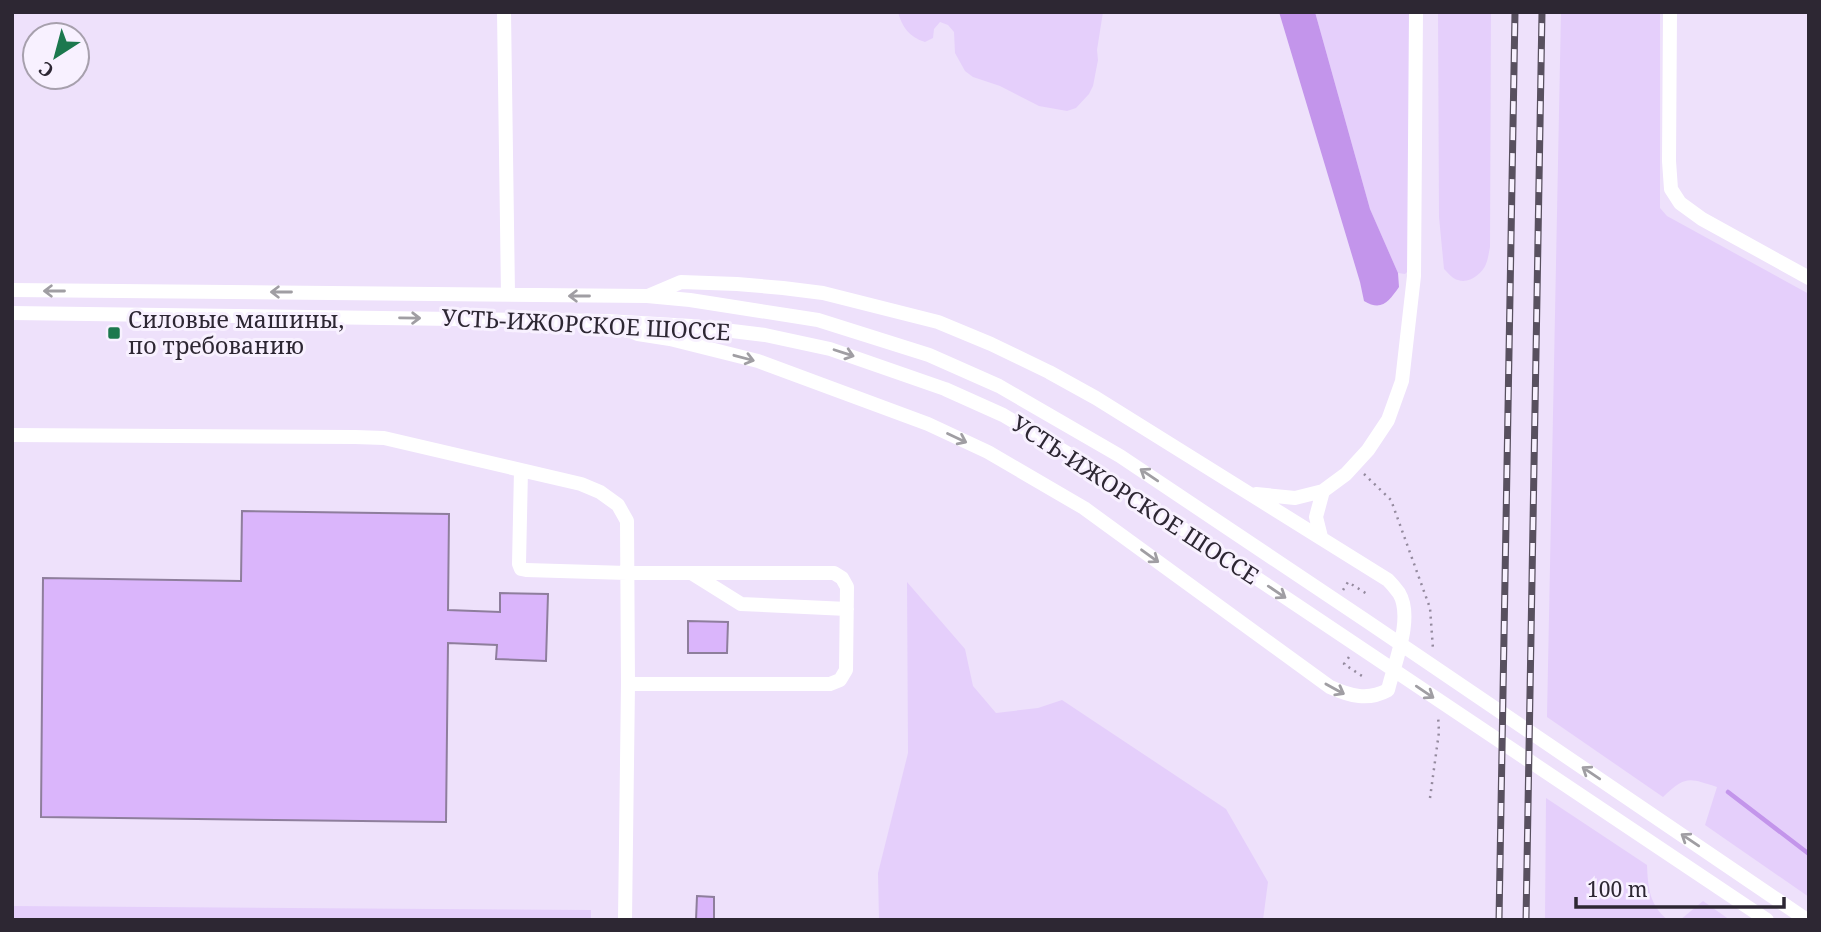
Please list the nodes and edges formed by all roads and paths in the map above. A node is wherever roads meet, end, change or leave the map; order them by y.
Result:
1 (504, 12) edge
2 (1416, 12) edge
3 (1670, 12) edge
4 (1809, 278) edge
5 (12, 290) edge
6 (508, 294) junction
7 (647, 296) junction
8 (12, 313) edge
9 (607, 321) junction
10 (12, 435) edge
11 (521, 470) junction
12 (1323, 491) junction
13 (1251, 493) junction
14 (1321, 537) junction
15 (627, 573) junction
16 (691, 573) junction
17 (1341, 592) dead end
18 (1367, 594) dead end
19 (847, 609) junction
20 (1351, 654) dead end
21 (1365, 678) dead end
22 (628, 684) junction
23 (625, 920) edge
24 (1767, 920) edge
25 (1807, 920) edge

1 - 6 street
2 - 12 street
3 - 4 street
6 -> 5 street, УСТЬ-ИЖОРСКОЕ ШОССЕ
7 -> 6 street, УСТЬ-ИЖОРСКОЕ ШОССЕ
7 - 13 street
25 -> 7 street, УСТЬ-ИЖОРСКОЕ ШОССЕ
8 -> 9 street, УСТЬ-ИЖОРСКОЕ ШОССЕ
9 -> 14 street
9 -> 24 street, УСТЬ-ИЖОРСКОЕ ШОССЕ
10 - 11 street
11 - 15 street
11 - 15 street
12 - 13 street
12 - 14 street
13 - 14 street
15 - 16 street
15 - 22 street
16 - 19 street
16 - 19 street
17 - 18 path
19 - 22 street
20 - 21 path
22 - 23 street

